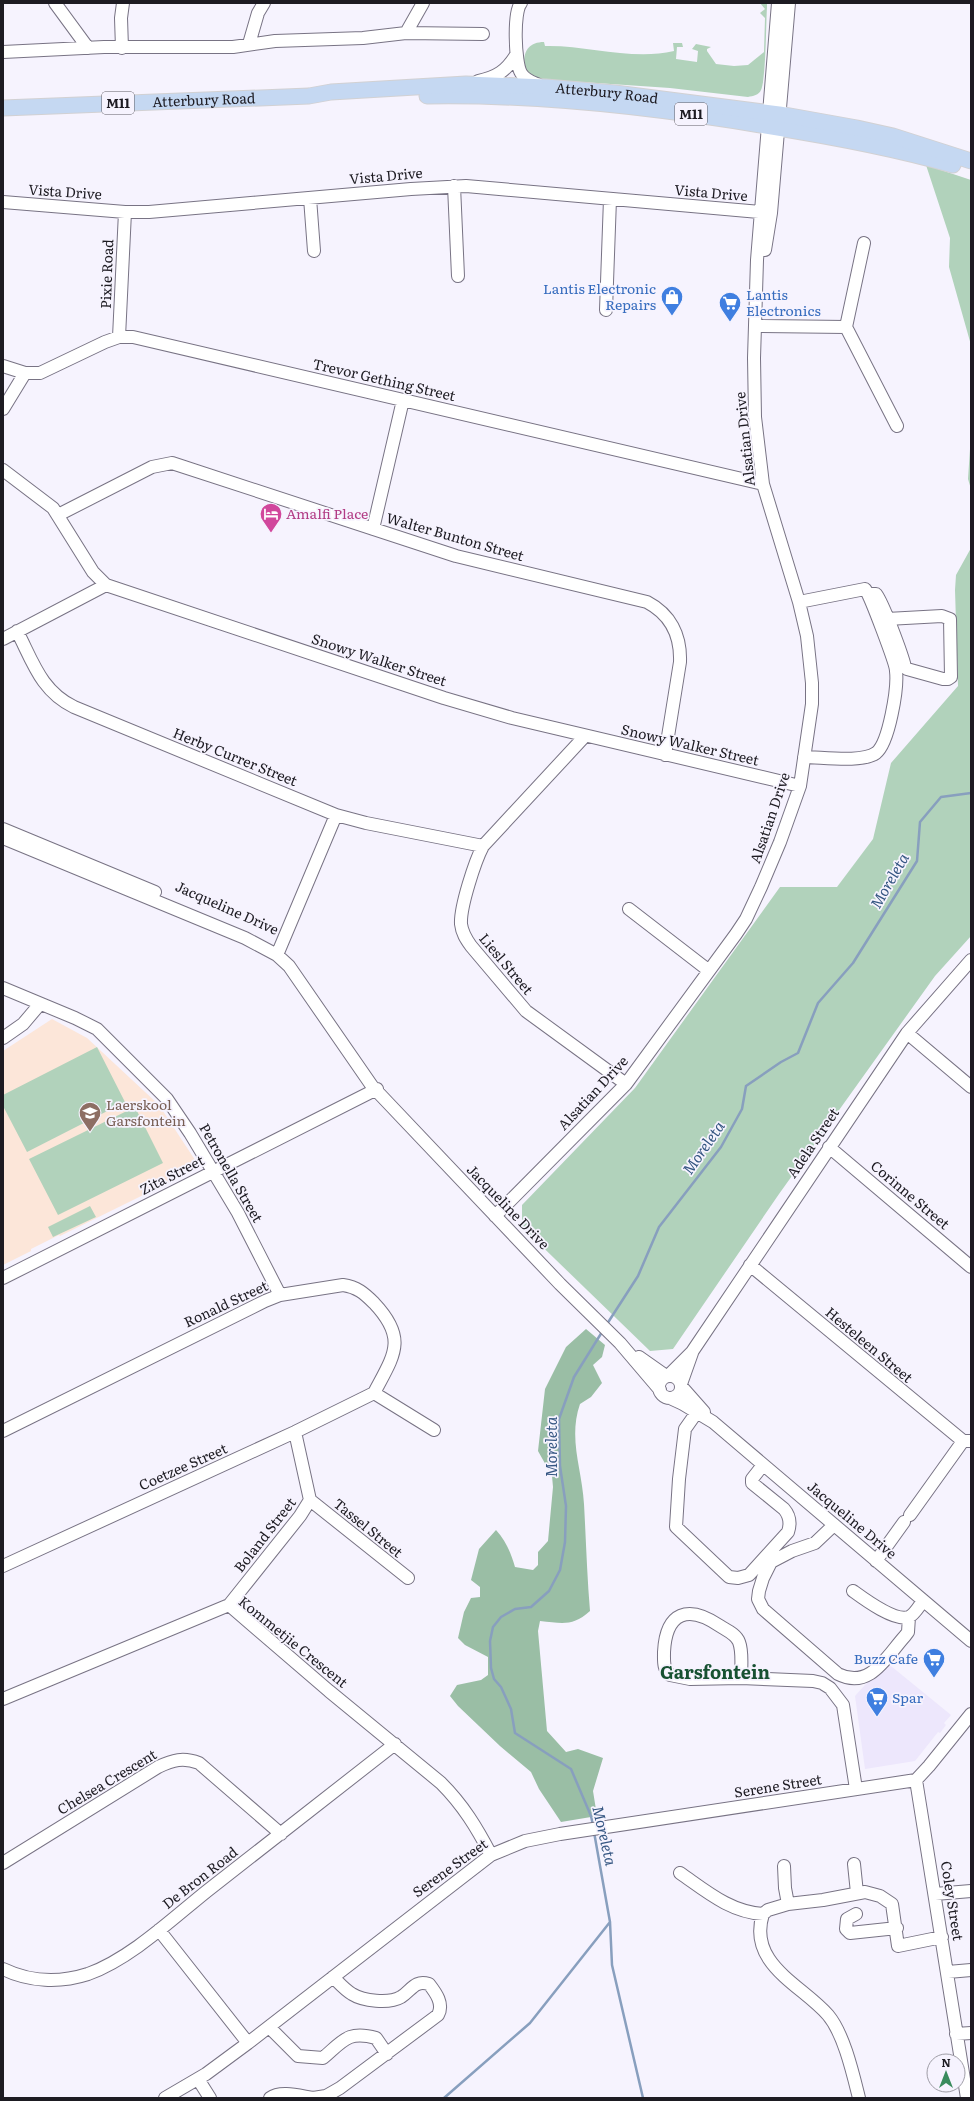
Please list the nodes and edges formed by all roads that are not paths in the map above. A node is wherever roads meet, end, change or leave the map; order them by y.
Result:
1 (55, 3) edge
2 (123, 3) edge
3 (264, 3) edge
4 (423, 3) edge
5 (520, 3) edge
6 (778, 3) edge
7 (789, 3) edge
8 (406, 33) junction
9 (483, 34) dead end
10 (249, 44) junction
11 (88, 48) junction
12 (122, 48) junction
13 (3, 52) edge
14 (516, 55) junction
15 (466, 84) junction
16 (546, 87) junction
17 (309, 96) junction
18 (3, 108) edge
19 (774, 120) junction
20 (971, 161) edge
21 (971, 170) edge
22 (454, 186) junction
23 (310, 198) junction
24 (610, 199) junction
25 (3, 202) edge
26 (125, 212) junction
27 (766, 213) junction
28 (864, 243) dead end
29 (314, 251) dead end
30 (458, 276) dead end
31 (606, 310) dead end
32 (755, 326) junction
33 (846, 327) junction
34 (119, 337) junction
35 (3, 366) edge
36 (25, 373) junction
37 (403, 400) junction
38 (3, 409) edge
39 (897, 426) dead end
40 (3, 470) edge
41 (763, 484) junction
42 (58, 515) junction
43 (373, 529) junction
44 (106, 585) junction
45 (865, 591) junction
46 (799, 602) junction
47 (886, 618) junction
48 (18, 631) junction
49 (3, 639) edge
50 (585, 736) junction
51 (665, 755) junction
52 (804, 757) junction
53 (800, 786) junction
54 (336, 815) junction
55 (3, 829) edge
56 (3, 838) edge
57 (482, 846) junction
58 (629, 909) dead end
59 (279, 951) junction
60 (971, 960) edge
61 (708, 970) junction
62 (3, 988) edge
63 (40, 1004) junction
64 (907, 1033) junction
65 (3, 1038) edge
66 (626, 1084) junction
67 (971, 1087) edge
68 (376, 1089) junction
69 (829, 1147) junction
70 (214, 1172) junction
71 (495, 1216) junction
72 (750, 1265) junction
73 (971, 1267) edge
74 (3, 1278) edge
75 (280, 1295) junction
76 (616, 1339) junction
77 (692, 1352) junction
78 (667, 1376) junction
79 (681, 1385) junction
80 (660, 1390) junction
81 (374, 1393) junction
82 (670, 1398) junction
83 (697, 1412) junction
84 (713, 1422) junction
85 (434, 1430) dead end
86 (3, 1431) edge
87 (295, 1432) junction
88 (967, 1441) edge
89 (763, 1465) junction
90 (310, 1500) junction
91 (834, 1525) junction
92 (876, 1561) junction
93 (3, 1566) edge
94 (408, 1578) dead end
95 (853, 1591) dead end
96 (924, 1601) junction
97 (229, 1605) junction
98 (909, 1617) junction
99 (971, 1641) edge
100 (741, 1678) junction
101 (3, 1699) edge
102 (971, 1714) edge
103 (395, 1744) junction
104 (916, 1780) junction
105 (856, 1789) junction
106 (281, 1834) junction
107 (491, 1855) junction
108 (3, 1863) edge
109 (854, 1864) dead end
110 (784, 1866) dead end
111 (680, 1873) dead end
112 (971, 1891) edge
113 (857, 1893) junction
114 (935, 1894) junction
115 (788, 1904) junction
116 (763, 1914) junction
117 (856, 1914) dead end
118 (897, 1928) junction
119 (159, 1930) junction
120 (942, 1937) junction
121 (3, 1969) edge
122 (971, 1970) edge
123 (948, 1972) junction
124 (333, 1977) junction
125 (270, 2027) junction
126 (971, 2033) edge
127 (956, 2034) junction
128 (248, 2043) junction
129 (386, 2054) junction
130 (198, 2079) junction
131 (165, 2098) edge
132 (210, 2098) edge
133 (270, 2098) edge
134 (313, 2098) edge
135 (859, 2098) edge
136 (967, 2098) edge

1 - 11 street
2 - 12 street
3 - 10 street
4 - 8 street
5 - 14 street
6 - 19 street
7 - 19 street
8 - 9 street
8 - 10 street
10 - 12 street
11 - 12 street
11 - 13 street
14 - 15 street
14 - 16 street
15 - 16 main road, Atterbury Road / M11
15 - 17 main road, Atterbury Road / M11
16 - 19 main road, Atterbury Road / M11
17 - 18 main road, Atterbury Road / M11
17 - 19 main road, Atterbury Road / M11
19 - 20 main road, Atterbury Road / M11
19 - 21 main road, Atterbury Road / M11
19 - 27 street, Alsatian Drive
22 - 23 street, Vista Drive
22 - 24 street, Vista Drive
22 - 30 street
23 - 26 street, Vista Drive
23 - 29 street
24 - 27 street, Vista Drive
24 - 31 street
25 - 26 street, Vista Drive
26 - 34 street, Pixie Road
27 - 32 street, Alsatian Drive
28 - 33 street
32 - 33 street
32 - 41 street, Alsatian Drive
33 - 39 street
34 - 36 street, Trevor Gething Street
34 - 37 street, Trevor Gething Street
35 - 36 street, Trevor Gething Street
36 - 38 street
37 - 41 street, Trevor Gething Street
37 - 43 street
40 - 42 street, Snowy Walker Street
41 - 46 street, Alsatian Drive
42 - 43 street, Walter Bunton Street
42 - 44 street, Snowy Walker Street
43 - 51 street, Walter Bunton Street
44 - 48 street
44 - 50 street, Snowy Walker Street
45 - 46 street
45 - 47 street
45 - 52 street
46 - 52 street, Alsatian Drive
47 - 47 street
48 - 49 street
48 - 54 street, Herby Currer Street
50 - 51 street, Snowy Walker Street
50 - 57 street, Liesl Street
51 - 53 street, Snowy Walker Street
52 - 53 street, Alsatian Drive
53 - 61 street, Alsatian Drive
54 - 57 street, Herby Currer Street
54 - 59 street
55 - 59 street, Jacqueline Drive
56 - 59 street, Jacqueline Drive
57 - 66 street, Liesl Street
58 - 61 street
59 - 68 street, Jacqueline Drive
60 - 64 street, Adela Street
61 - 66 street, Alsatian Drive
62 - 63 street, Petronella Street
63 - 65 street
63 - 70 street, Petronella Street
64 - 67 street
64 - 69 street, Adela Street
66 - 71 street, Alsatian Drive
68 - 70 street, Zita Street
68 - 71 street, Jacqueline Drive
69 - 72 street, Adela Street
69 - 73 street, Corinne Street
70 - 74 street, Zita Street
70 - 75 street, Petronella Street
71 - 76 street, Jacqueline Drive
72 - 77 street, Adela Street
72 - 88 street, Hesteleen Street
75 - 81 street, Ronald Street
75 - 86 street, Ronald Street
76 - 78 street, Jacqueline Drive
76 - 80 street, Jacqueline Drive
77 - 78 street, Adela Street
77 - 79 street, Adela Street
78 - 79 street
78 - 80 street
79 - 82 street
79 - 84 street, Jacqueline Drive
80 - 82 street
81 - 85 street
81 - 87 street, Coetzee Street
82 - 83 street, Jacqueline Drive
83 - 84 street, Jacqueline Drive
83 - 89 street
84 - 89 street, Jacqueline Drive
87 - 90 street, Boland Street
87 - 93 street, Coetzee Street
88 - 92 street
89 - 91 street, Jacqueline Drive
90 - 94 street, Tassel Street
90 - 97 street, Boland Street
91 - 92 street, Jacqueline Drive
91 - 98 street
92 - 96 street, Jacqueline Drive
95 - 98 street
96 - 98 street
96 - 99 street, Jacqueline Drive
97 - 101 street, Kommetjie Crescent
97 - 103 street, Kommetjie Crescent
100 - 100 street
100 - 105 street
102 - 104 street
103 - 106 street, De Bron Road
103 - 107 street, Kommetjie Crescent
104 - 105 street, Serene Street
104 - 114 street, Coley Street
105 - 107 street, Serene Street
106 - 108 street, Chelsea Crescent
106 - 119 street, De Bron Road
107 - 124 street, Serene Street
109 - 113 street
110 - 115 street
111 - 116 street
112 - 114 street
113 - 115 street
113 - 118 street
114 - 120 street, Coley Street
115 - 116 street
116 - 135 street
117 - 118 street
118 - 120 street
119 - 121 street, De Bron Road
119 - 128 street
120 - 123 street, Coley Street
122 - 123 street
123 - 127 street, Coley Street
124 - 125 street, Serene Street
124 - 129 street
125 - 128 street, Serene Street
125 - 129 street
126 - 127 street
127 - 136 street, Coley Street
128 - 130 street, Serene Street
129 - 134 street
130 - 131 street, Serene Street
130 - 132 street
133 - 134 street

